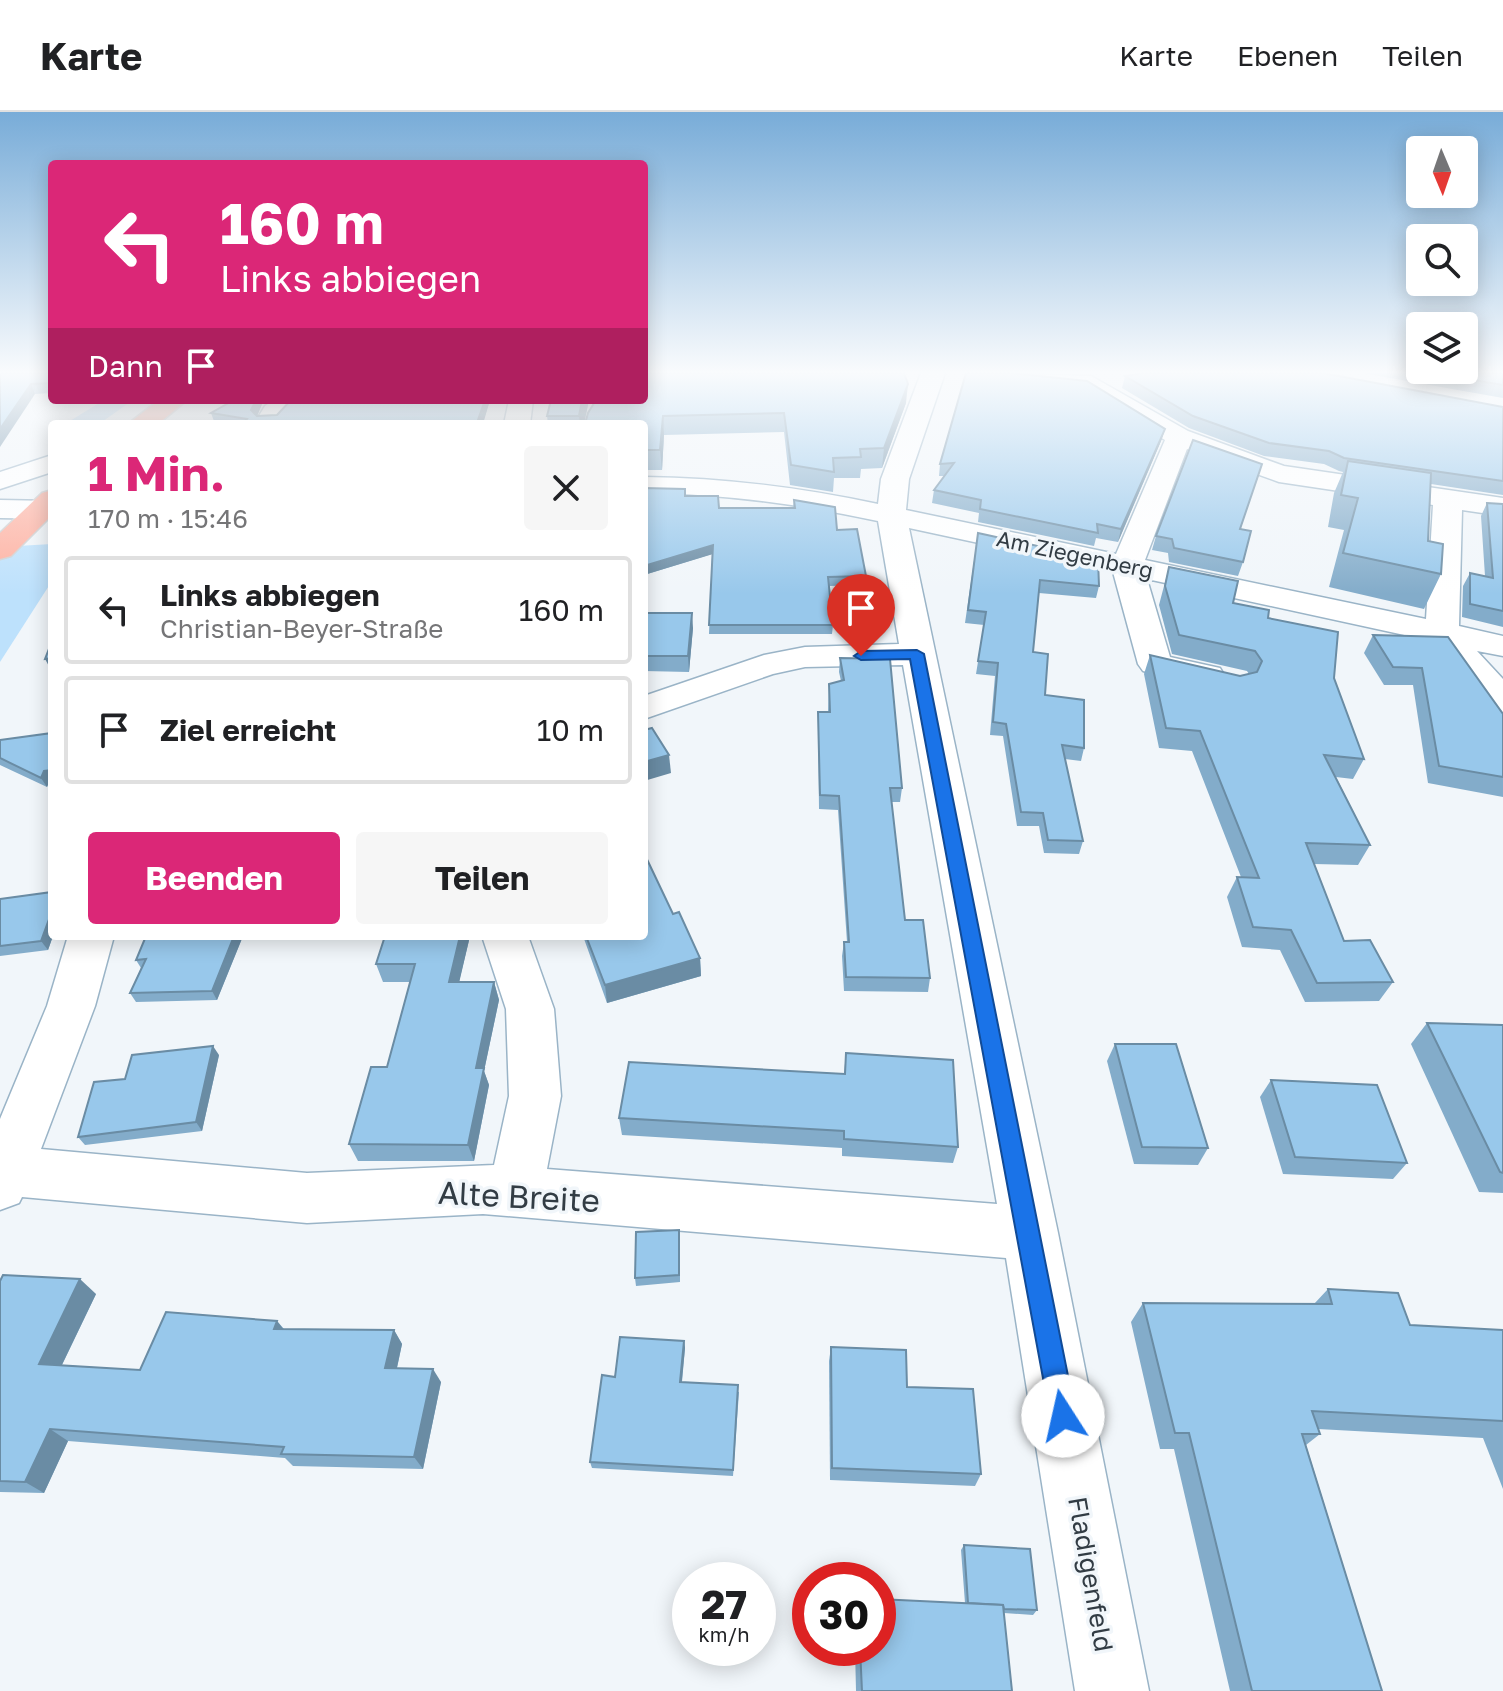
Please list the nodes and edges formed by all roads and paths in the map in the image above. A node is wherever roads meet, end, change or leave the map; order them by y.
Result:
1 (907, 447) edge
2 (1175, 447) edge
3 (1205, 447) edge
4 (48, 464) edge
5 (0, 481) edge
6 (648, 485) edge
7 (0, 493) edge
8 (1448, 500) junction
9 (48, 504) edge
10 (48, 504) edge
11 (48, 505) edge
12 (1503, 507) edge
13 (0, 509) edge
14 (891, 514) junction
15 (0, 550) edge
16 (1127, 565) junction
17 (1442, 632) junction
18 (1503, 646) edge
19 (917, 654) junction
20 (1233, 682) edge
21 (1503, 701) edge
22 (648, 707) edge
23 (90, 940) edge
24 (506, 940) edge
25 (4, 1178) edge
26 (515, 1193) junction
27 (1030, 1233) junction
28 (1112, 1691) edge

1 - 14 street, Fladigenfeld
2 - 16 street
3 - 8 street
4 - 5 street
6 - 14 street, Am Ziegenberg
7 - 9 street
8 - 12 street
8 - 17 street
10 - 13 street
11 - 15 main road
14 - 16 street, Am Ziegenberg
14 - 19 street, Fladigenfeld
16 - 17 street, Am Ziegenberg
16 - 20 street
17 - 18 street, Am Ziegenberg
17 - 21 street
19 - 22 street
19 - 27 street, Fladigenfeld
23 - 25 street
24 - 26 street
25 - 26 street, Alte Breite
26 - 27 street, Alte Breite
27 - 28 street, Fladigenfeld

